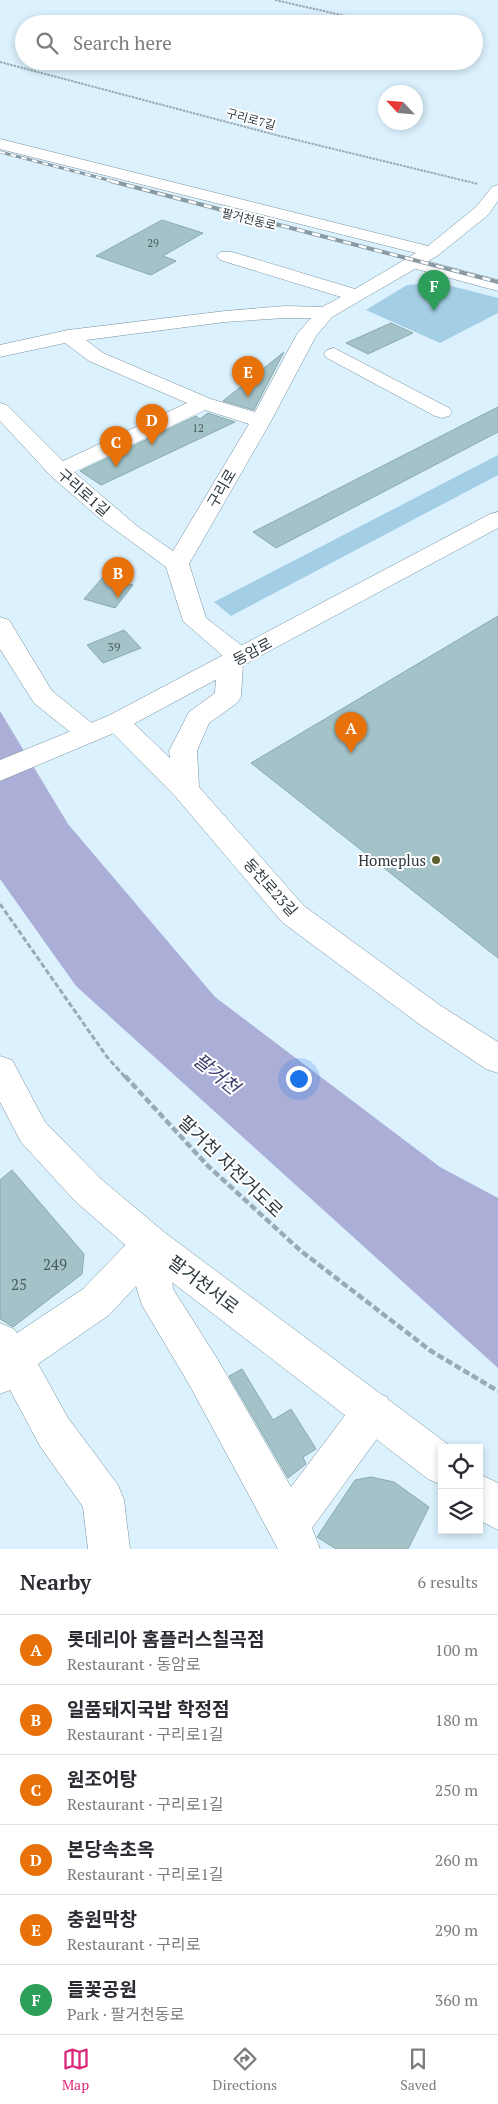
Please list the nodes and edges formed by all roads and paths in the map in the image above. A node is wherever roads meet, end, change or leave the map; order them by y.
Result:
1 (275, 0) edge
2 (341, 15) edge
3 (0, 62) edge
4 (15, 66) edge
5 (30, 70) edge
6 (0, 144) edge
7 (0, 155) edge
8 (479, 184) dead end
9 (498, 190) edge
10 (226, 256) dead end
11 (423, 257) junction
12 (498, 270) edge
13 (498, 286) edge
14 (358, 296) junction
15 (325, 313) junction
16 (307, 334) junction
17 (68, 336) junction
18 (0, 351) edge
19 (296, 352) junction
20 (334, 354) junction
21 (204, 403) junction
22 (0, 409) edge
23 (442, 412) dead end
24 (261, 422) junction
25 (59, 471) junction
26 (498, 519) edge
27 (177, 564) junction
28 (0, 625) edge
29 (235, 660) junction
30 (118, 722) junction
31 (89, 734) junction
32 (0, 771) edge
33 (185, 788) junction
34 (0, 904) edge
35 (498, 1059) edge
36 (0, 1070) edge
37 (151, 1244) junction
38 (5, 1358) edge
39 (498, 1391) edge
40 (374, 1411) junction
41 (438, 1462) edge
42 (483, 1497) edge
43 (498, 1509) edge
44 (294, 1536) edge
45 (109, 1549) edge

1 - 2 path
3 - 4 path, 구리로7길
5 - 8 path, 구리로7길
6 - 11 street, 팔거천동로
7 - 11 street, 팔거천동로
9 - 11 street, 구리로
10 - 14 street
11 - 12 street, 팔거천동로
11 - 13 street, 팔거천동로
11 - 14 street, 구리로
14 - 15 street, 구리로
15 - 16 street, 구리로
15 - 17 street
16 - 19 street, 구리로
16 - 20 street
17 - 18 street
17 - 21 street
19 - 20 street
19 - 24 street, 구리로
20 - 23 street
21 - 24 street
21 - 25 street
22 - 25 street, 구리로1길
24 - 27 street, 구리로
25 - 27 street, 구리로1길
26 - 29 street, 동암로
27 - 29 street
28 - 31 street
29 - 30 street, 동암로
29 - 33 street
30 - 31 street, 동암로
30 - 33 street, 동천로23길
31 - 32 street, 동암로
33 - 35 street, 동천로23길
34 - 39 path, 팔거천 자전거도로
36 - 37 street, 팔거천서로
37 - 38 street
37 - 40 street, 팔거천서로
37 - 44 street
38 - 45 street
40 - 41 street, 팔거천서로
40 - 44 street
42 - 43 street

